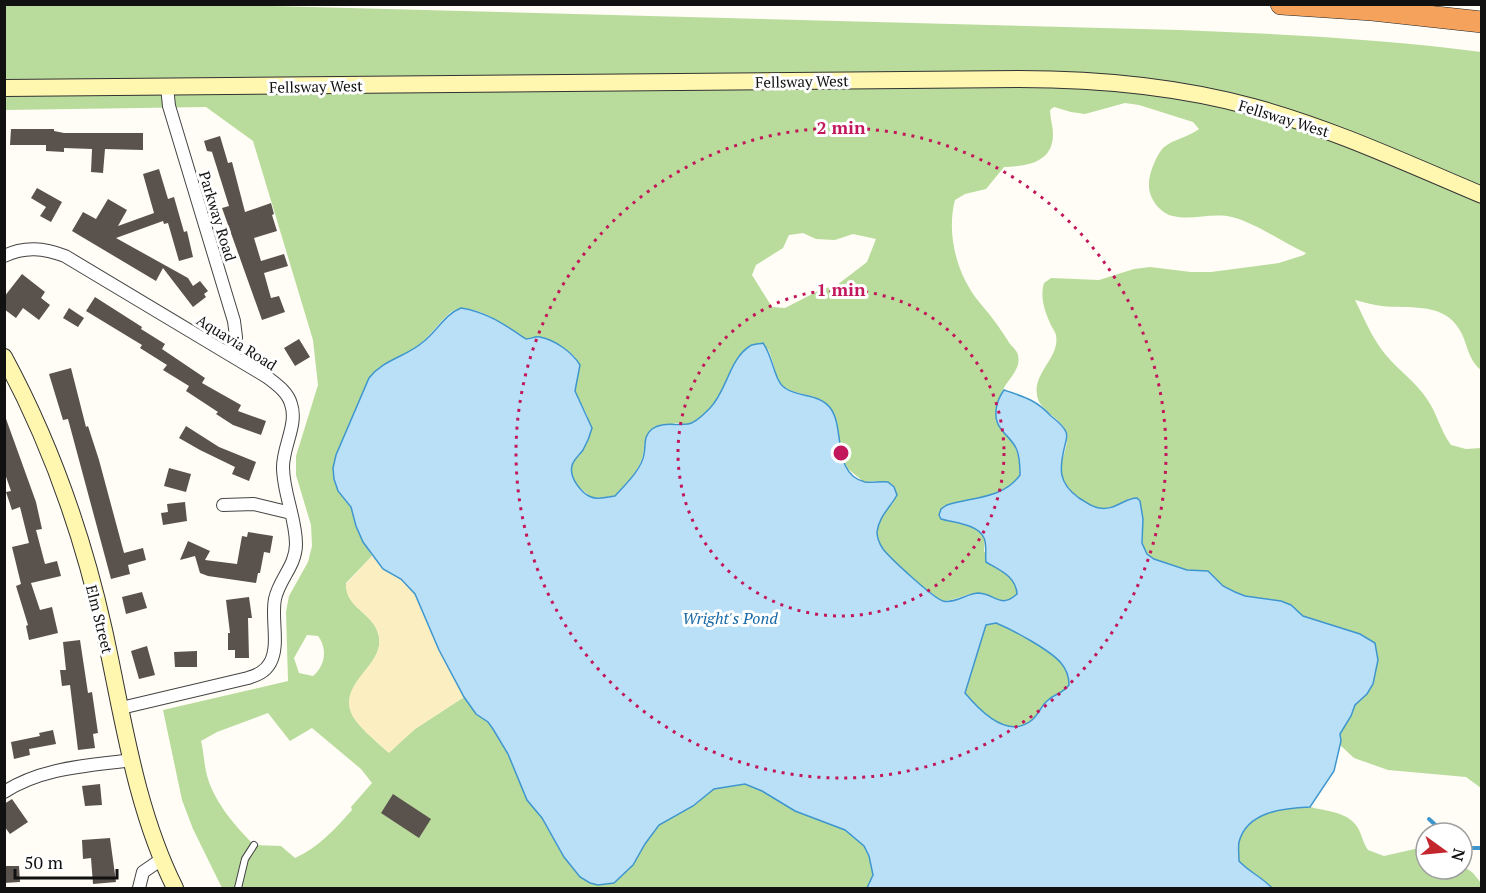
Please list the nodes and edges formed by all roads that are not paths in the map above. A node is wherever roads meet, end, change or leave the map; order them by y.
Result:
1 (1281, 4) edge
2 (1482, 22) edge
3 (4, 78) edge
4 (103, 87) junction
5 (168, 87) junction
6 (4, 88) edge
7 (1482, 195) edge
8 (4, 256) edge
9 (231, 354) junction
10 (4, 357) edge
11 (223, 505) dead end
12 (291, 513) junction
13 (121, 708) junction
14 (132, 760) junction
15 (4, 792) edge
16 (254, 845) dead end
17 (162, 859) junction
18 (139, 888) edge
19 (175, 888) edge
20 (238, 888) edge

1 - 2 highway
3 - 4 main road, Fellsway West
4 - 5 main road, Fellsway West
4 - 6 main road, Fellsway West
5 - 7 main road, Fellsway West
5 - 9 street, Parkway Road
8 - 9 street, Aquavia Road
9 - 12 street, Aquavia Road
10 - 13 main road, Elm Street
11 - 12 street
12 - 13 street, Aquavia Road
13 - 14 main road, Elm Street
14 - 15 street
14 - 17 main road, Elm Street
16 - 20 lane
17 - 18 street
17 - 19 main road, Elm Street

